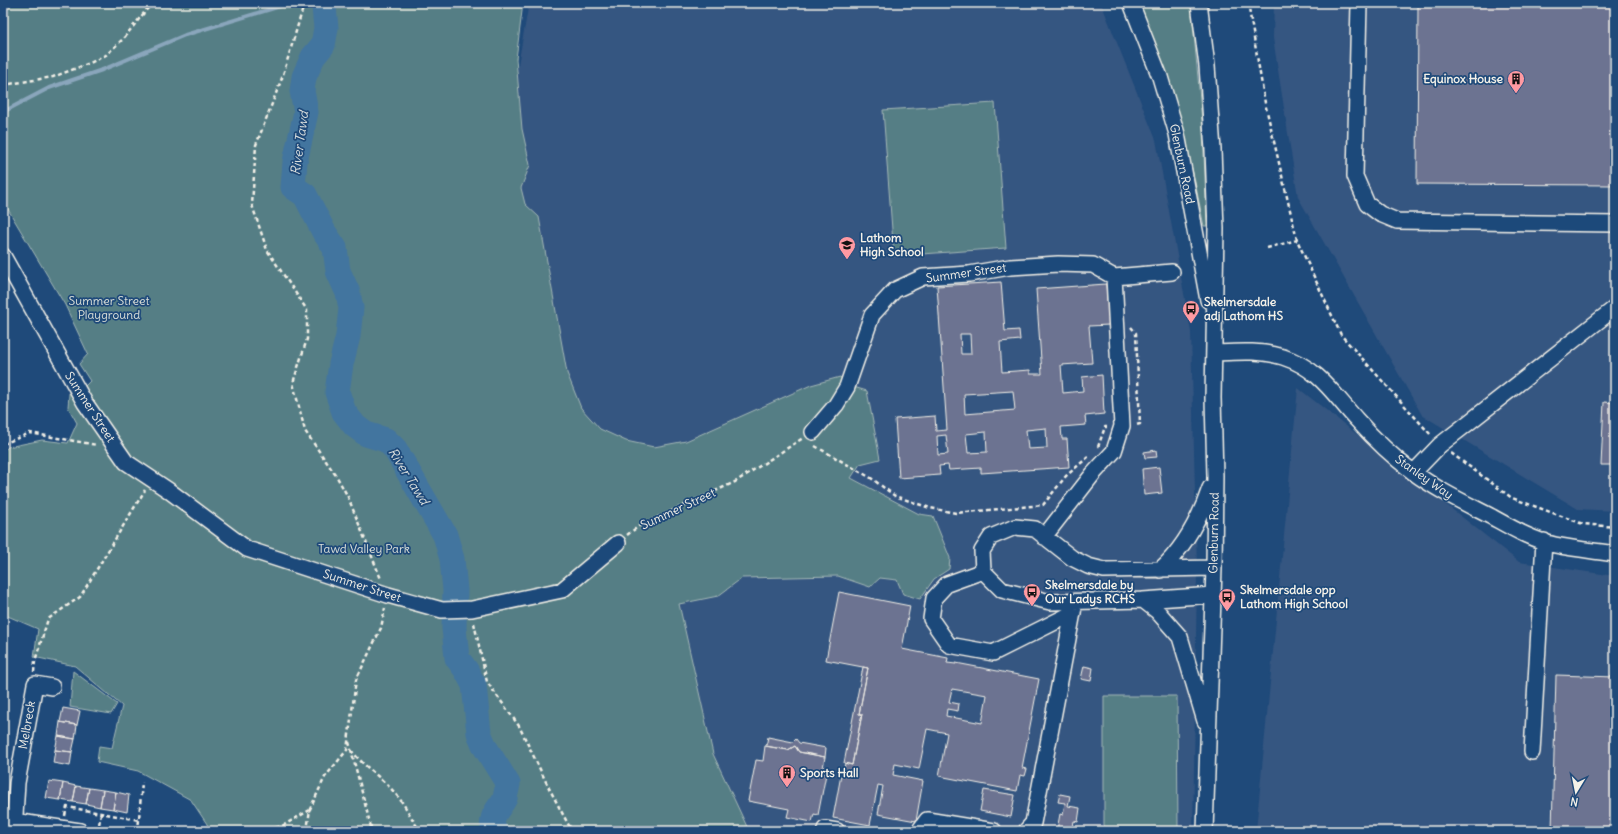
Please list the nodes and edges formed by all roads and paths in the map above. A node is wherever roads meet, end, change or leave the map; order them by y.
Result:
1 (152, 3) edge
2 (303, 3) edge
3 (1131, 3) edge
4 (1199, 3) edge
5 (1248, 3) edge
6 (1360, 3) edge
7 (3, 85) edge
8 (1615, 224) edge
9 (1298, 240) junction
10 (1267, 248) dead end
11 (3, 256) edge
12 (1172, 272) dead end
13 (1114, 277) junction
14 (1615, 308) edge
15 (1129, 323) dead end
16 (1214, 330) junction
17 (1214, 353) junction
18 (1122, 426) junction
19 (813, 432) junction
20 (3, 444) edge
21 (1440, 445) junction
22 (117, 449) junction
23 (1097, 449) dead end
24 (1092, 454) dead end
25 (1414, 472) junction
26 (1215, 476) junction
27 (151, 479) junction
28 (1615, 527) edge
29 (1044, 537) junction
30 (1544, 541) junction
31 (618, 543) joint
32 (1615, 554) edge
33 (1214, 568) junction
34 (1160, 570) junction
35 (983, 571) junction
36 (388, 595) junction
37 (1213, 595) junction
38 (1143, 600) junction
39 (1074, 606) junction
40 (472, 609) junction
41 (35, 684) junction
42 (52, 688) dead end
43 (1208, 734) junction
44 (349, 741) junction
45 (351, 750) junction
46 (1532, 752) dead end
47 (10, 782) edge
48 (142, 782) dead end
49 (310, 810) junction
50 (101, 813) junction
51 (140, 820) junction
52 (14, 826) edge
53 (63, 828) junction
54 (80, 831) edge
55 (98, 831) edge
56 (138, 831) edge
57 (248, 831) edge
58 (306, 831) edge
59 (372, 831) edge
60 (420, 831) edge
61 (573, 831) edge
62 (919, 831) edge
63 (994, 831) edge
64 (1026, 831) edge
65 (1205, 831) edge

1 - 7 path
2 - 36 path
3 - 16 street, Glenburn Road
4 - 16 street, Glenburn Road
5 - 9 path
6 - 8 street
9 - 10 path
9 - 21 path
11 - 22 street, Summer Street
12 - 13 street
13 - 18 street
13 - 19 street, Summer Street
14 - 21 street
15 - 18 path
16 - 17 street, Glenburn Road
17 - 25 street, Stanley Way
17 - 26 street, Glenburn Road
18 - 23 path
18 - 29 street
19 - 24 path
19 - 31 path, Summer Street
20 - 22 path
21 - 25 street
21 - 28 path
22 - 27 street, Summer Street
25 - 30 street, Stanley Way
26 - 33 street, Glenburn Road
26 - 34 street
27 - 36 street, Summer Street
27 - 41 path
29 - 34 street
29 - 35 street
30 - 32 street, Stanley Way
30 - 46 street
31 - 40 street, Summer Street
33 - 34 street
33 - 37 street, Glenburn Road
35 - 39 street
35 - 39 street
36 - 40 street, Summer Street
36 - 44 path
37 - 38 street
37 - 43 street, Glenburn Road
38 - 39 street
38 - 43 street
39 - 64 street
40 - 61 path
41 - 42 street, Melbreck
41 - 47 street, Melbreck
43 - 65 street, Glenburn Road
44 - 45 path
44 - 49 path
45 - 59 path
45 - 60 path
47 - 52 street, Melbreck
48 - 51 path
49 - 57 path
49 - 58 path
50 - 51 path
50 - 53 path
50 - 55 path
51 - 56 path
52 - 53 street, Melbreck
53 - 54 street, Melbreck
62 - 63 street

